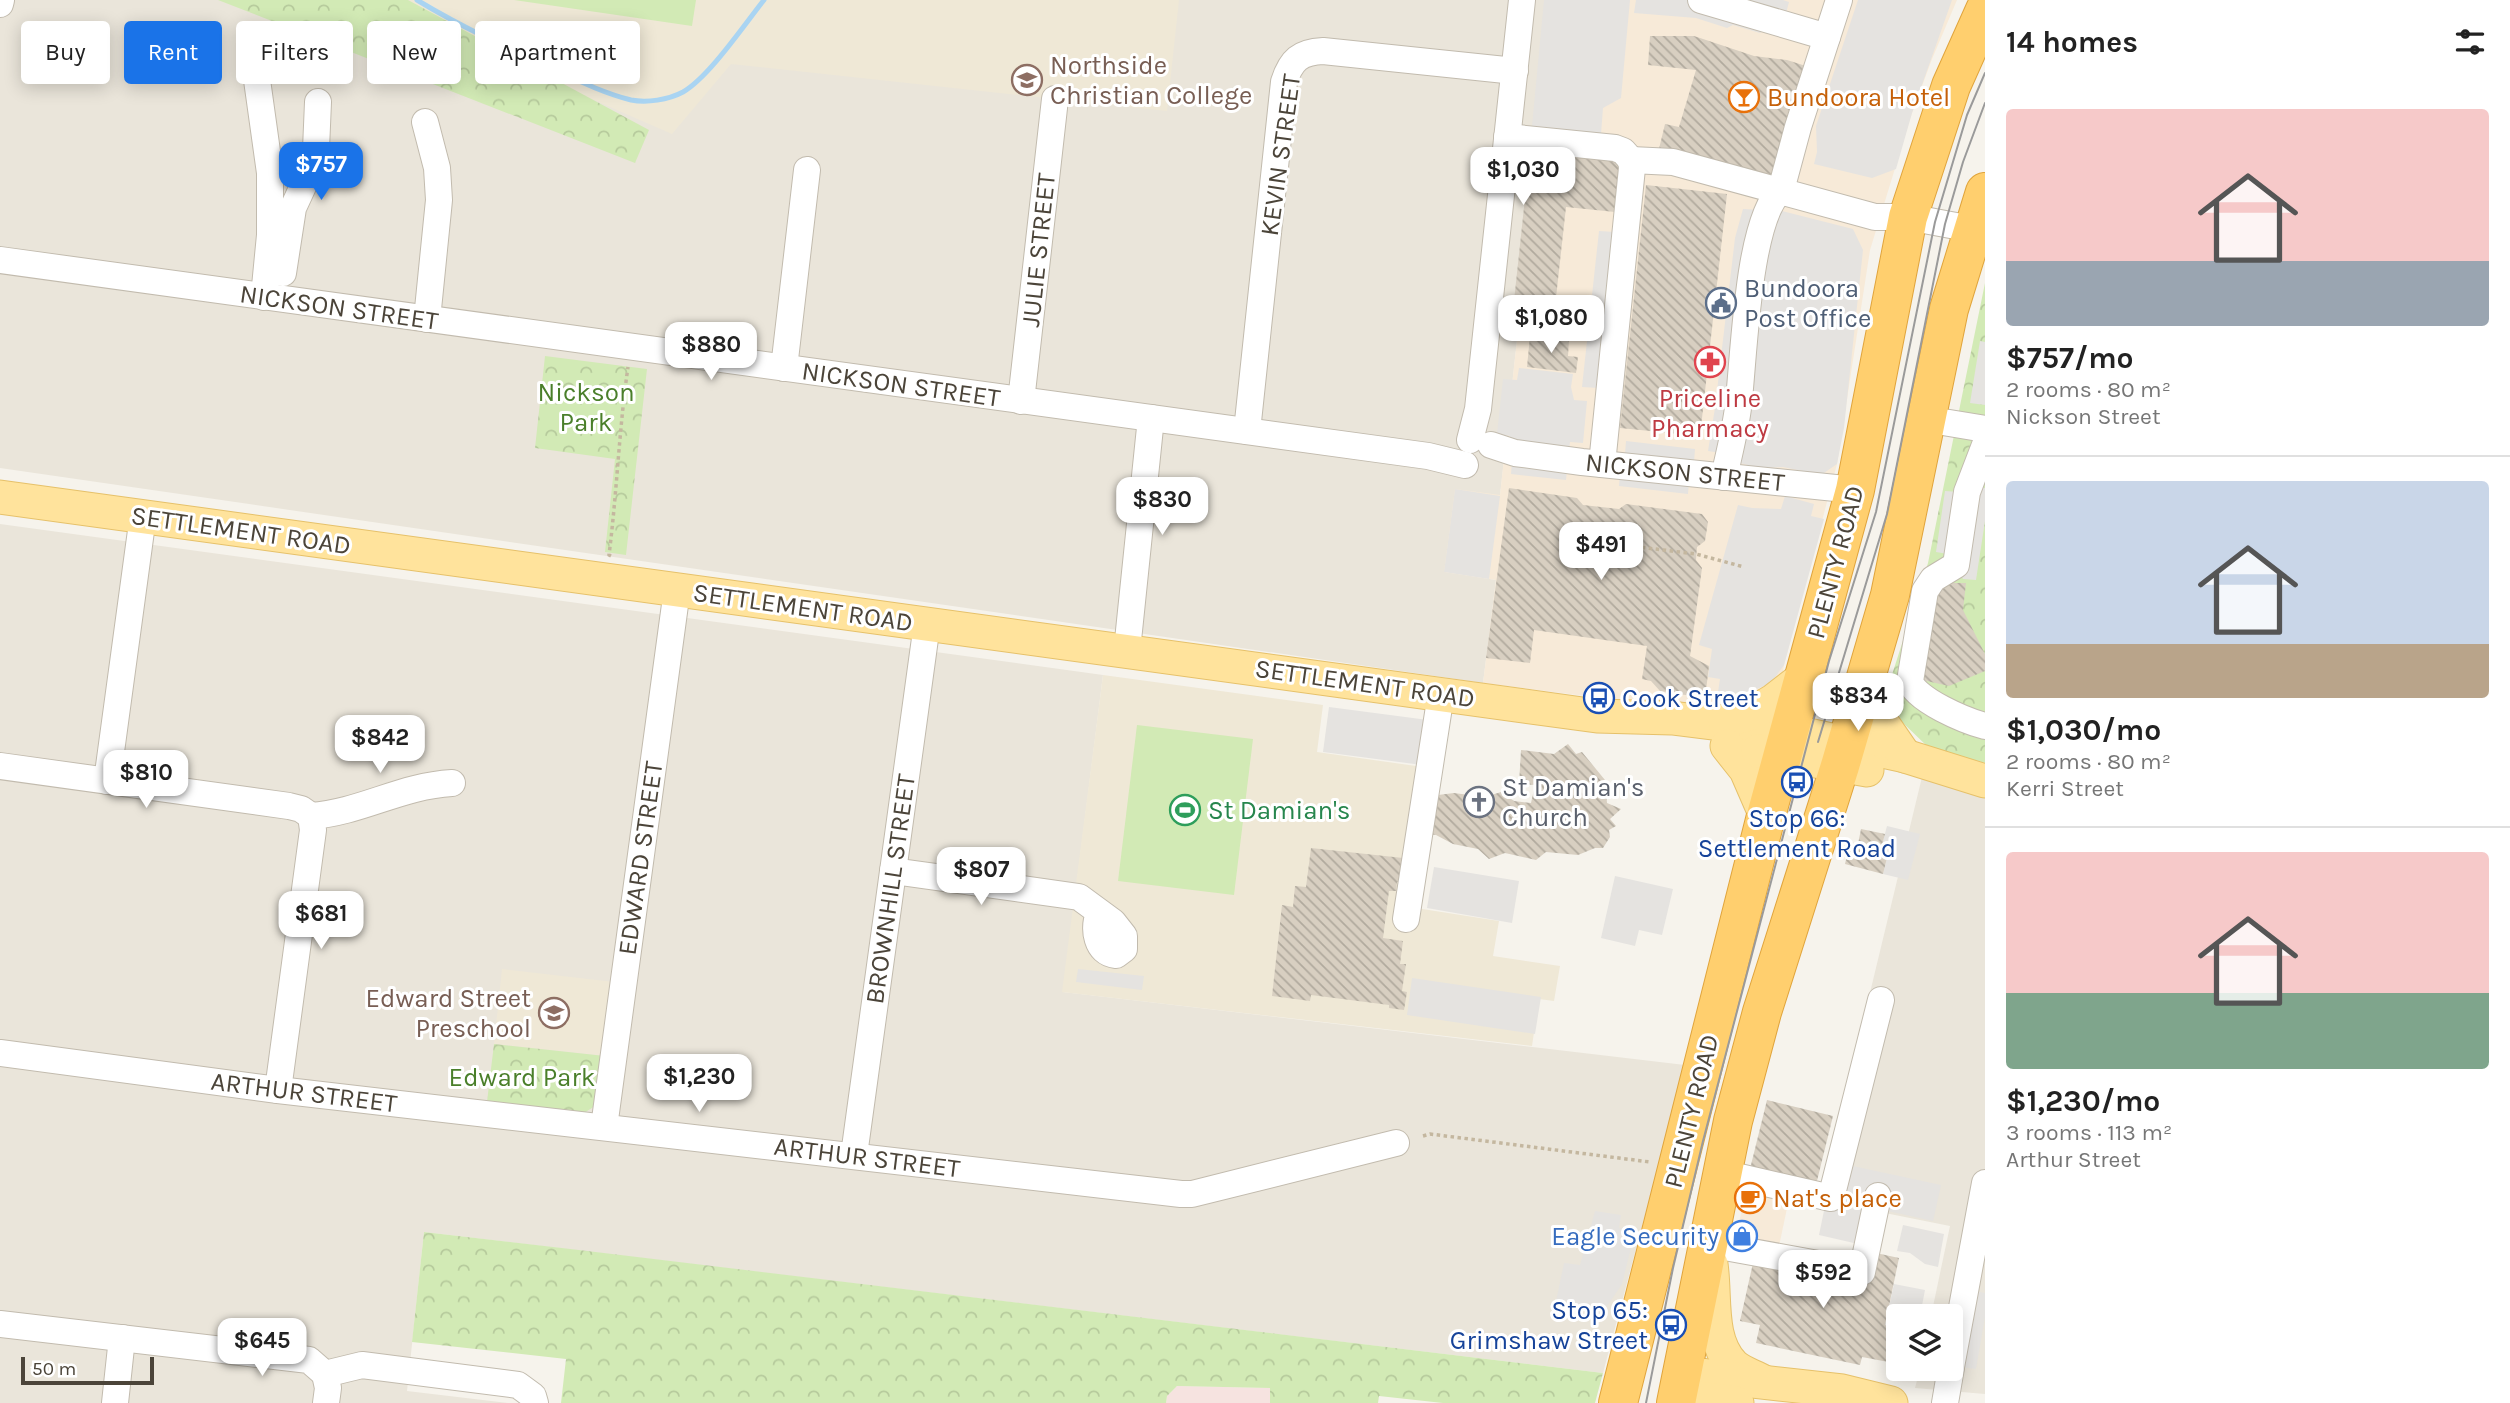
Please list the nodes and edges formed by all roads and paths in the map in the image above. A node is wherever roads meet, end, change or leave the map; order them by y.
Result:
1 (1522, 0) edge
2 (1701, 0) edge
3 (1839, 0) edge
4 (1985, 10) edge
5 (1827, 37) junction
6 (1514, 71) junction
7 (258, 84) edge
8 (1055, 99) dead end
9 (318, 102) dead end
10 (425, 122) dead end
11 (1507, 136) junction
12 (1631, 160) junction
13 (807, 170) dead end
14 (1781, 190) junction
15 (1985, 192) edge
16 (1908, 217) junction
17 (1973, 251) edge
18 (0, 260) edge
19 (271, 298) junction
20 (1949, 309) junction
21 (427, 319) junction
22 (1880, 363) junction
23 (629, 365) dead end
24 (784, 368) junction
25 (1021, 401) junction
26 (1151, 418) junction
27 (1925, 419) junction
28 (1985, 429) edge
29 (1247, 431) junction
30 (1985, 445) edge
31 (1483, 450) junction
32 (1602, 464) junction
33 (1724, 477) junction
34 (1855, 490) junction
35 (0, 496) edge
36 (144, 516) junction
37 (1614, 544) dead end
38 (619, 560) dead end
39 (1744, 567) dead end
40 (677, 590) junction
41 (927, 624) junction
42 (1127, 650) junction
43 (1804, 677) junction
44 (1866, 681) junction
45 (1441, 694) junction
46 (1985, 726) edge
47 (1723, 734) junction
48 (1785, 744) junction
49 (1844, 754) junction
50 (1905, 756) junction
51 (0, 766) edge
52 (1985, 780) edge
53 (107, 781) junction
54 (452, 783) dead end
55 (1985, 797) edge
56 (311, 816) junction
57 (1766, 816) junction
58 (893, 871) junction
59 (1099, 913) dead end
60 (1406, 919) dead end
61 (1881, 1000) dead end
62 (0, 1053) edge
63 (278, 1090) junction
64 (604, 1127) junction
65 (1423, 1136) dead end
66 (1396, 1143) dead end
67 (854, 1155) junction
68 (1678, 1166) junction
69 (1722, 1173) junction
70 (1985, 1183) edge
71 (1878, 1196) dead end
72 (1708, 1244) junction
73 (1963, 1304) edge
74 (0, 1324) edge
75 (122, 1338) junction
76 (325, 1374) junction
77 (1949, 1381) edge
78 (1764, 1382) junction
79 (1623, 1383) edge
80 (1678, 1390) edge
81 (534, 1400) edge
82 (114, 1403) edge
83 (326, 1403) edge
84 (1737, 1403) edge
85 (1891, 1403) edge
86 (1945, 1403) edge

1 - 6 street
2 - 5 street
3 - 5 street
4 - 16 highway, PLENTY ROAD
5 - 14 street
6 - 11 street
6 - 29 street, KEVIN STREET
7 - 19 street
8 - 25 street, JULIE STREET
9 - 19 street
10 - 21 street
11 - 12 street
11 - 31 street
12 - 14 street
12 - 32 street
13 - 24 street
14 - 16 street
14 - 33 street
15 - 17 highway, PLENTY ROAD
16 - 17 street
16 - 22 highway, PLENTY ROAD
17 - 20 highway, PLENTY ROAD
18 - 19 street, NICKSON STREET
19 - 21 street, NICKSON STREET
20 - 22 highway
20 - 27 highway, PLENTY ROAD
21 - 24 street, NICKSON STREET
22 - 34 highway, PLENTY ROAD
23 - 38 path
24 - 25 street, NICKSON STREET
25 - 26 street, NICKSON STREET
26 - 29 street, NICKSON STREET
26 - 42 street
27 - 28 street
27 - 44 highway, PLENTY ROAD
29 - 31 street, NICKSON STREET
30 - 46 street
31 - 32 street, NICKSON STREET
32 - 33 street, NICKSON STREET
33 - 34 street, NICKSON STREET
34 - 43 highway, PLENTY ROAD
35 - 36 main road, SETTLEMENT ROAD
36 - 40 main road, SETTLEMENT ROAD
36 - 53 street
37 - 39 path
40 - 41 main road, SETTLEMENT ROAD
40 - 64 street, EDWARD STREET
41 - 42 main road, SETTLEMENT ROAD
41 - 58 street, BROWNHILL STREET
42 - 45 main road, SETTLEMENT ROAD
43 - 47 main road
43 - 48 highway, PLENTY ROAD
44 - 49 highway, PLENTY ROAD
44 - 50 main road
45 - 47 main road, SETTLEMENT ROAD
45 - 60 street
47 - 48 main road, SETTLEMENT ROAD
47 - 57 main road
48 - 49 main road, SETTLEMENT ROAD
48 - 57 highway, PLENTY ROAD
49 - 50 main road
49 - 55 main road
49 - 69 highway, PLENTY ROAD
50 - 52 main road
51 - 53 street
53 - 56 street
54 - 56 street
56 - 63 street
57 - 68 highway, PLENTY ROAD
58 - 59 street
58 - 67 street, BROWNHILL STREET
61 - 69 street
62 - 63 street, ARTHUR STREET
63 - 64 street, ARTHUR STREET
64 - 67 street, ARTHUR STREET
65 - 68 path
66 - 67 street, ARTHUR STREET
68 - 79 highway, PLENTY ROAD
69 - 72 highway, PLENTY ROAD
70 - 73 street
71 - 72 street
72 - 78 main road
72 - 80 highway, PLENTY ROAD
74 - 75 street
75 - 76 street
75 - 82 street
76 - 81 street
76 - 83 street
77 - 86 street
78 - 80 main road
78 - 85 main road
79 - 80 highway
80 - 84 main road

